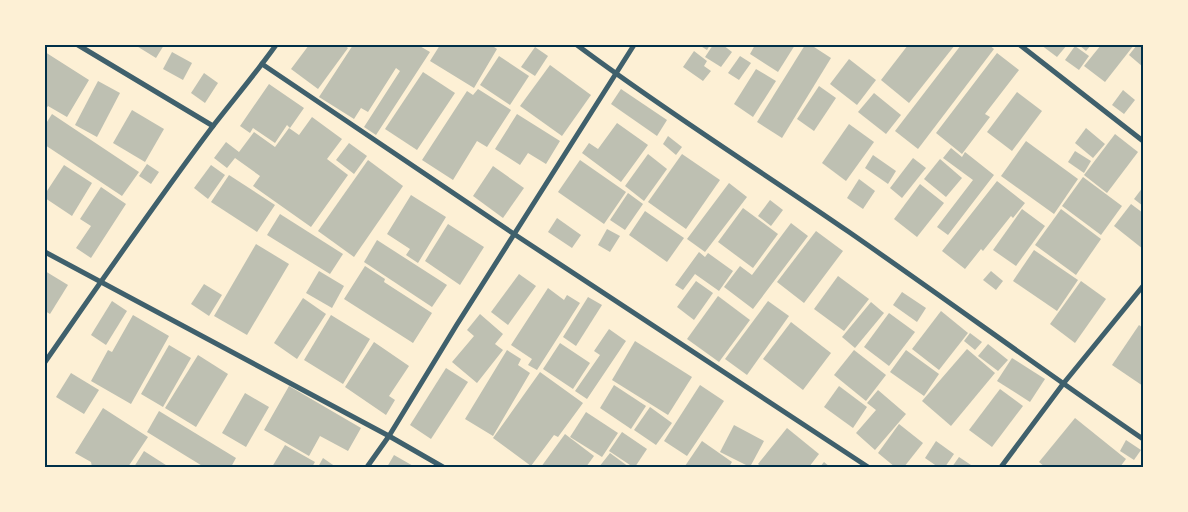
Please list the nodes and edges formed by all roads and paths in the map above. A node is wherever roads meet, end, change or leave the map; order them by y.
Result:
1 (78, 45) edge
2 (276, 45) edge
3 (577, 45) edge
4 (634, 45) edge
5 (1020, 45) edge
6 (262, 64) junction
7 (615, 74) junction
8 (213, 126) junction
9 (1143, 141) edge
10 (514, 234) junction
11 (45, 252) edge
12 (101, 282) junction
13 (1143, 286) edge
14 (45, 362) edge
15 (1062, 384) junction
16 (389, 436) junction
17 (1143, 439) edge
18 (367, 467) edge
19 (443, 467) edge
20 (868, 467) edge
21 (1001, 467) edge

1 - 8 street
2 - 6 street
3 - 7 street
4 - 7 street
5 - 9 street
6 - 8 street
6 - 10 street
7 - 10 street
7 - 15 street
8 - 12 street
10 - 16 street
10 - 20 street
11 - 12 street
12 - 14 street
12 - 16 street
13 - 15 street
15 - 17 street
15 - 21 street
16 - 18 street
16 - 19 street

